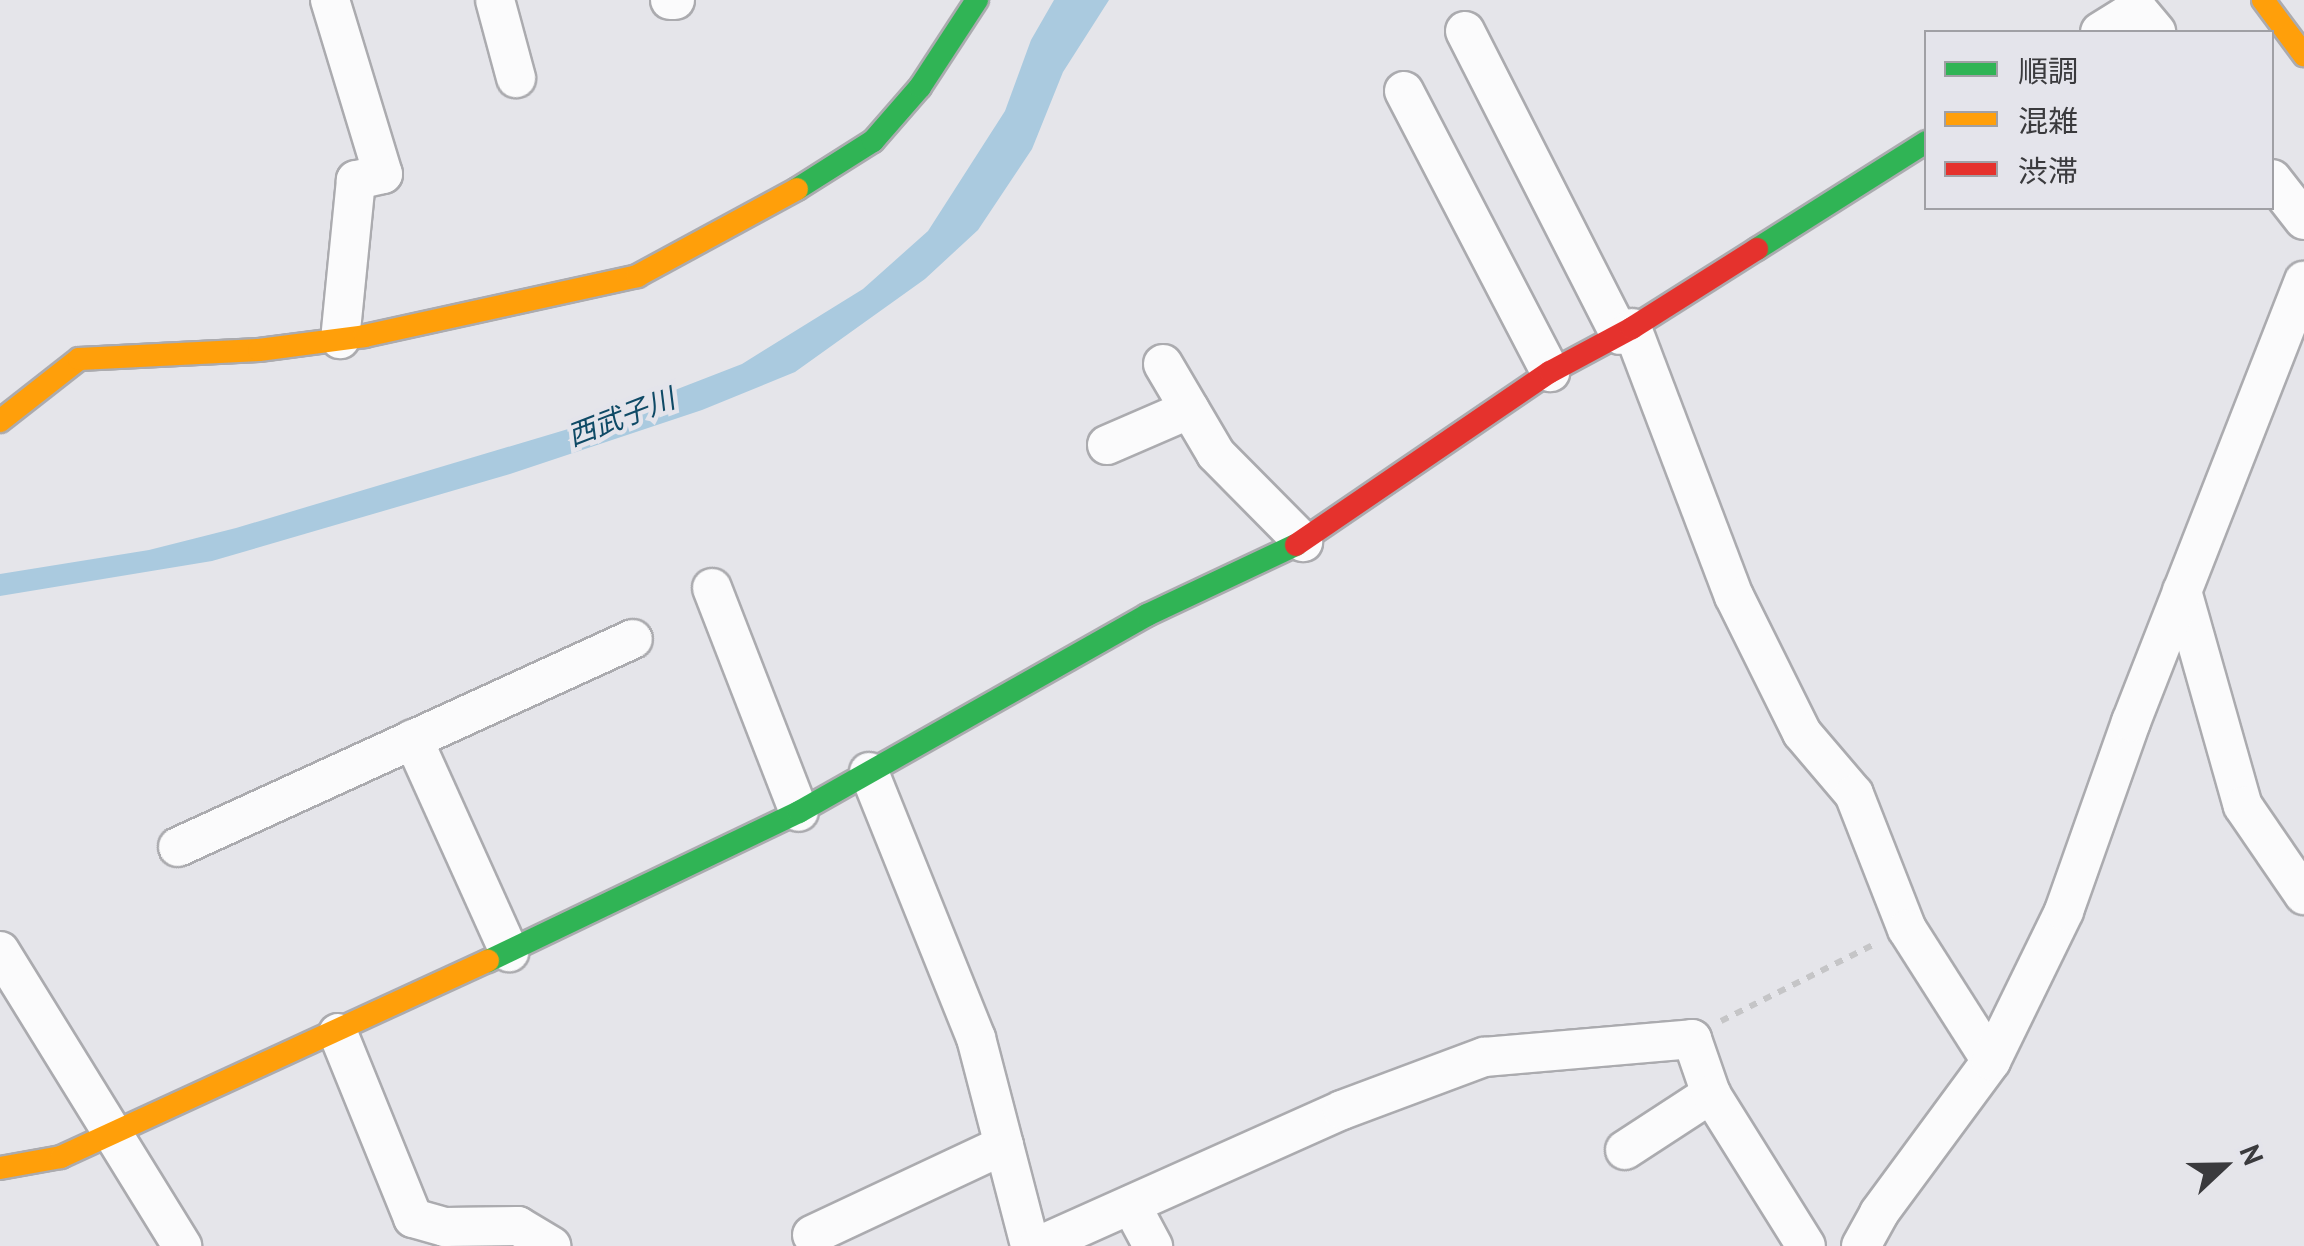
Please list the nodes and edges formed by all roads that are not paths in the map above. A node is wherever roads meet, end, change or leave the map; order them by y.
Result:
1 (330, 0) edge
2 (494, 0) edge
3 (977, 0) edge
4 (2264, 0) edge
5 (1464, 30) dead end
6 (2103, 30) edge
7 (2154, 30) edge
8 (2304, 55) edge
9 (516, 78) dead end
10 (1404, 91) dead end
11 (1924, 143) edge
12 (2274, 182) edge
13 (2304, 220) edge
14 (2304, 281) edge
15 (1626, 332) junction
16 (340, 339) junction
17 (1163, 364) dead end
18 (1550, 372) junction
19 (1190, 409) junction
20 (0, 421) edge
21 (1107, 445) dead end
22 (1303, 542) junction
23 (712, 588) dead end
24 (2182, 591) junction
25 (633, 638) dead end
26 (413, 739) junction
27 (868, 772) junction
28 (799, 812) junction
29 (178, 847) dead end
30 (2304, 895) edge
31 (0, 952) edge
32 (509, 952) junction
33 (338, 1033) junction
34 (1990, 1062) junction
35 (1712, 1094) junction
36 (111, 1134) junction
37 (1004, 1145) junction
38 (1625, 1150) dead end
39 (0, 1168) edge
40 (1130, 1205) junction
41 (812, 1235) dead end
42 (182, 1246) edge
43 (551, 1246) edge
44 (1030, 1246) edge
45 (1038, 1246) edge
46 (1153, 1246) edge
47 (1806, 1246) edge
48 (1860, 1246) edge

1 - 16 street
2 - 9 street
3 - 16 street
4 - 8 street
5 - 15 street
6 - 7 street
10 - 18 street
11 - 15 street
12 - 13 street
14 - 24 street
15 - 18 street
15 - 34 street
16 - 20 street
17 - 19 street
18 - 22 street
19 - 21 street
19 - 22 street
22 - 27 street
23 - 28 street
24 - 30 street
24 - 34 street
25 - 26 street
26 - 29 street
26 - 32 street
27 - 28 street
27 - 37 street
28 - 32 street
31 - 36 street
32 - 33 street
33 - 36 street
33 - 43 street
34 - 48 street
35 - 38 street
35 - 40 street
35 - 47 street
36 - 39 street
36 - 42 street
37 - 41 street
37 - 44 street
40 - 45 street
40 - 46 street

